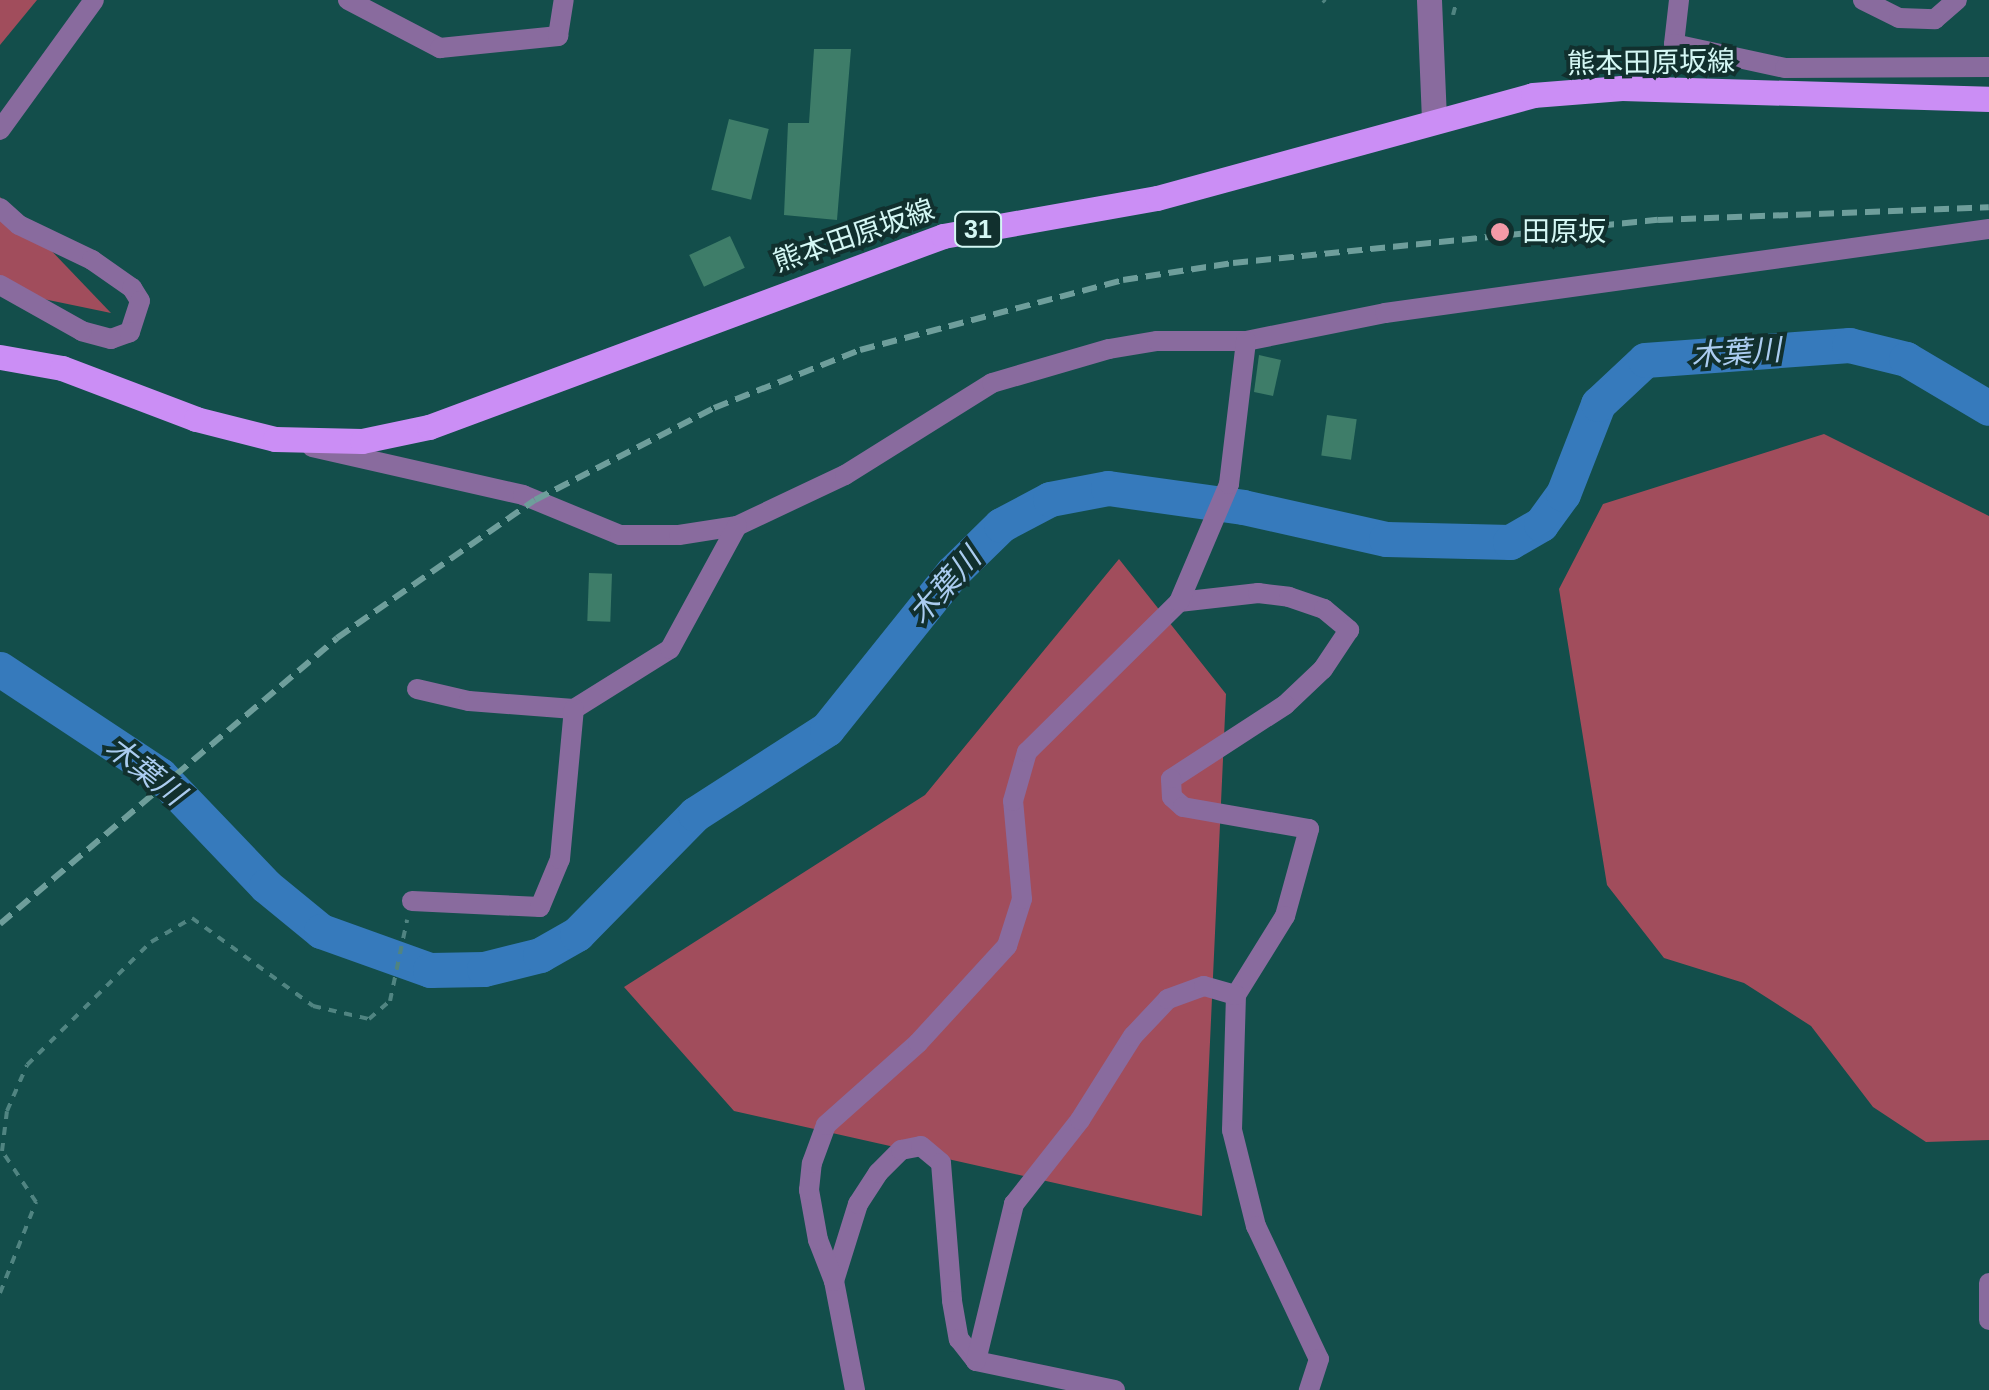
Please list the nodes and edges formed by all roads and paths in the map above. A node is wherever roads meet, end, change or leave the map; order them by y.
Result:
1 (94, 0) edge
2 (348, 0) edge
3 (564, 0) edge
4 (1429, 0) edge
5 (1678, 0) edge
6 (1862, 0) edge
7 (1957, 0) edge
8 (1989, 67) edge
9 (1989, 99) edge
10 (1434, 118) junction
11 (0, 130) edge
12 (0, 208) edge
13 (1989, 229) edge
14 (0, 285) edge
15 (1246, 341) junction
16 (0, 357) edge
17 (275, 439) junction
18 (737, 526) junction
19 (1179, 602) junction
20 (417, 690) dead end
21 (574, 708) junction
22 (412, 901) joint
23 (1236, 994) junction
24 (834, 1281) junction
25 (1989, 1283) edge
26 (0, 1293) edge
27 (1989, 1320) edge
28 (976, 1361) junction
29 (855, 1390) edge
30 (1115, 1390) edge
31 (1310, 1390) edge

1 - 11 street
2 - 3 street
4 - 10 street
5 - 8 street
6 - 7 street
9 - 10 main road, 熊本田原坂線 / 31
10 - 17 main road, 熊本田原坂線 / 31
12 - 14 street
13 - 15 street
15 - 18 street
15 - 19 street
16 - 17 main road, 熊本田原坂線 / 31
17 - 18 street
18 - 21 street
19 - 23 street
19 - 24 street
20 - 21 street
21 - 22 street
22 - 26 path
23 - 28 street
23 - 31 street
24 - 28 street
24 - 29 street
25 - 27 street
28 - 30 street

